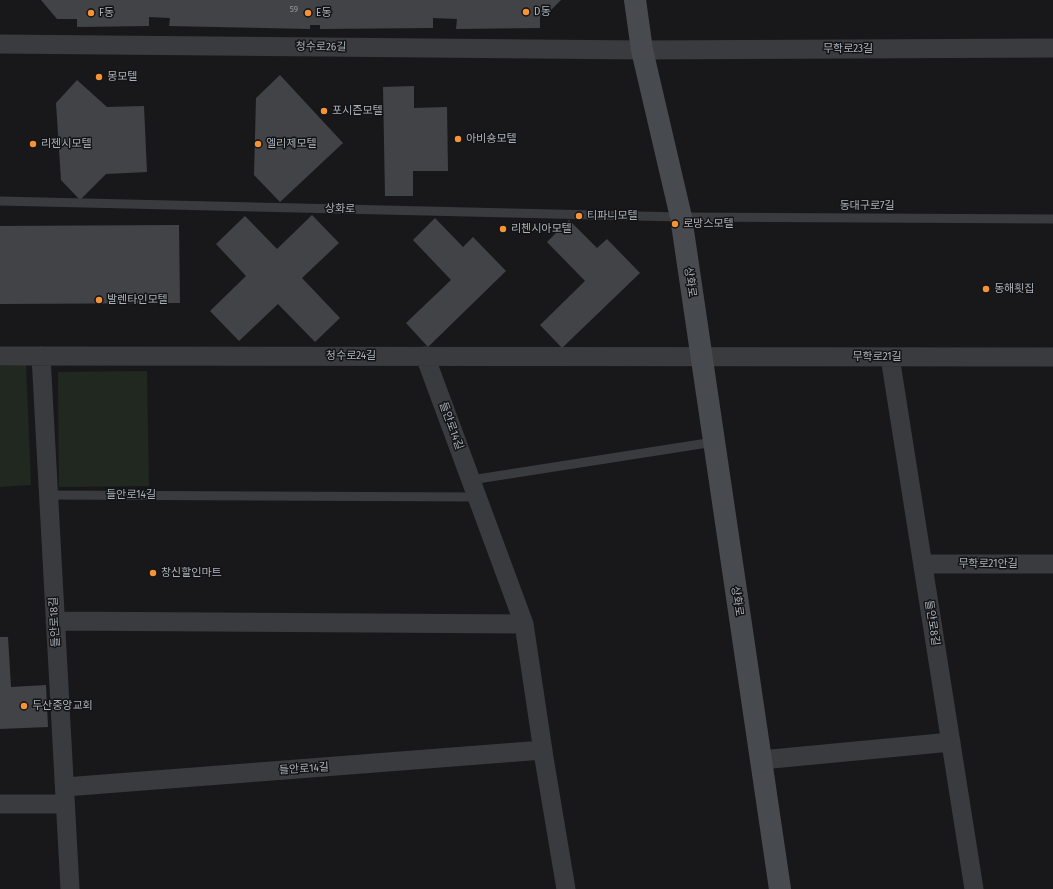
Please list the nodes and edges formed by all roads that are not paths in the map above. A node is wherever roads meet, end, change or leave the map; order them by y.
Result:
1 (635, 0) edge
2 (0, 44) edge
3 (1053, 48) edge
4 (642, 50) junction
5 (0, 201) edge
6 (681, 217) junction
7 (1053, 219) edge
8 (0, 356) edge
9 (41, 356) junction
10 (425, 356) junction
11 (701, 356) junction
12 (890, 357) junction
13 (1053, 357) edge
14 (714, 442) junction
15 (474, 489) junction
16 (48, 495) junction
17 (923, 564) junction
18 (1053, 564) edge
19 (55, 620) junction
20 (524, 624) junction
21 (951, 742) junction
22 (543, 750) junction
23 (761, 760) junction
24 (65, 796) junction
25 (0, 804) edge
26 (70, 889) edge
27 (566, 889) edge
28 (780, 889) edge
29 (974, 889) edge

1 - 4 main road, 상화로
2 - 4 street, 청수로26길
3 - 4 street, 무학로23길
4 - 6 main road, 상화로
5 - 6 lane, 상화로
6 - 7 lane, 동대구로7길
6 - 11 main road, 상화로
8 - 9 street, 청수로24길
9 - 10 street, 청수로24길
9 - 16 street, 들안로18길
10 - 11 street, 청수로24길
10 - 15 street, 들안로14길
11 - 12 street, 무학로21길
11 - 14 main road, 상화로
12 - 13 street, 무학로21길
12 - 17 street, 들안로8길
14 - 15 lane
14 - 23 main road, 상화로
15 - 16 lane, 들안로14길
15 - 20 street, 들안로14길
16 - 19 street, 들안로18길
17 - 18 street, 무학로21안길
17 - 21 street, 들안로8길
19 - 20 street
19 - 24 street, 들안로18길
20 - 22 street, 들안로14길
21 - 23 street
21 - 29 street, 들안로8길
22 - 24 street, 들안로14길
22 - 27 street, 들안로14길
23 - 28 main road, 상화로
24 - 25 street, 들안로14길
24 - 26 street, 들안로18길

